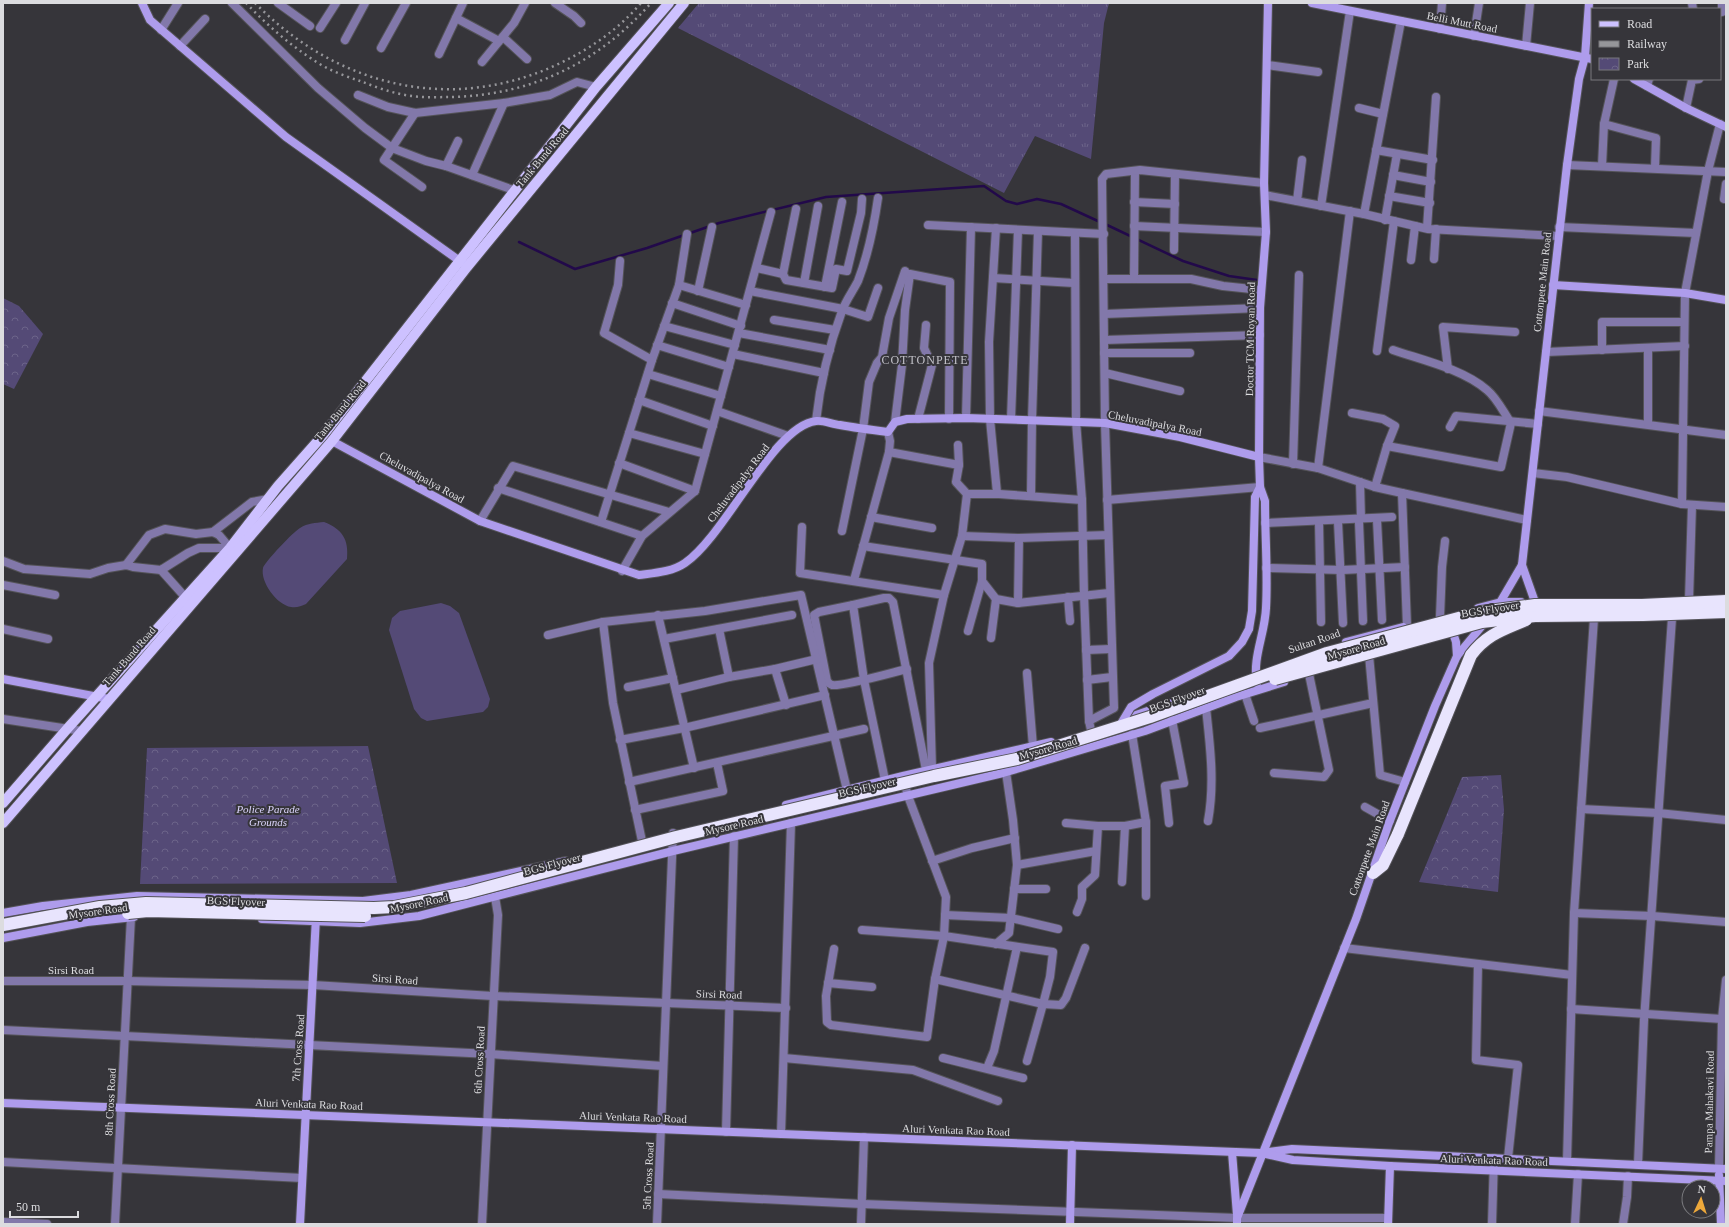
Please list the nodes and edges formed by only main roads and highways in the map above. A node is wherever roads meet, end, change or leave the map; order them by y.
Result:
1 (142, 3) edge
2 (669, 3) edge
3 (684, 3) edge
4 (1268, 3) edge
5 (1312, 3) edge
6 (1589, 3) edge
7 (1590, 18) edge
8 (1588, 58) edge
9 (1648, 82) edge
10 (1723, 126) edge
11 (464, 264) junction
12 (1552, 285) junction
13 (1726, 300) edge
14 (332, 440) junction
15 (1258, 457) junction
16 (1260, 487) junction
17 (1522, 565) junction
18 (1726, 597) edge
19 (1726, 601) edge
20 (1500, 602) junction
21 (1535, 602) junction
22 (1726, 612) edge
23 (1443, 616) junction
24 (1535, 616) junction
25 (1726, 616) edge
26 (1484, 625) junction
27 (1453, 632) junction
28 (1457, 656) junction
29 (1255, 674) junction
30 (3, 679) edge
31 (1259, 690) junction
32 (96, 696) junction
33 (109, 698) junction
34 (1138, 714) joint
35 (1119, 727) junction
36 (3, 803) edge
37 (3, 823) edge
38 (1373, 872) junction
39 (316, 900) junction
40 (3, 913) edge
41 (316, 922) junction
42 (3, 925) edge
43 (3, 931) edge
44 (3, 938) edge
45 (3, 1103) edge
46 (304, 1115) junction
47 (1072, 1145) junction
48 (1232, 1152) junction
49 (1261, 1153) junction
50 (1390, 1166) junction
51 (1722, 1168) edge
52 (1722, 1180) edge
53 (1237, 1221) edge
54 (1388, 1221) edge
55 (300, 1224) edge
56 (1070, 1224) edge
57 (1721, 1224) edge

1 - 11 main road
2 - 11 main road
3 - 11 main road, Tank Bund Road
4 - 15 main road, Doctor TCM Royan Road
5 - 8 main road, Belli Mutt Road
6 - 7 main road, Cottonpete Main Road
7 - 8 main road, Cottonpete Main Road
8 - 12 main road, Cottonpete Main Road
9 - 10 main road
11 - 14 main road, Tank Bund Road
11 - 32 main road
12 - 13 main road
12 - 17 main road, Cottonpete Main Road
14 - 15 main road, Cheluvadipalya Road
14 - 33 main road, Tank Bund Road
15 - 16 main road, Doctor TCM Royan Road
16 - 29 main road, Doctor TCM Royan Road
16 - 35 main road, BGS Flyover, bridge
17 - 20 main road, Cottonpete Main Road
17 - 21 main road, Cottonpete Main Road
18 - 21 main road, Sultan Road
19 - 35 highway, BGS Flyover, bridge
20 - 21 main road, Sultan Road
20 - 23 main road, Sultan Road
20 - 26 main road, Cottonpete Main Road
22 - 24 highway, BGS Flyover, bridge
23 - 27 main road
23 - 29 main road, Sultan Road
24 - 38 highway, bridge
24 - 43 highway, BGS Flyover, bridge
25 - 26 main road, Mysore Road
26 - 27 main road, Mysore Road
26 - 28 main road, Cottonpete Main Road
27 - 28 main road
27 - 31 main road, Mysore Road
28 - 38 main road, Cottonpete Main Road
29 - 31 main road
29 - 34 main road, Sultan Road
30 - 32 main road
31 - 41 main road, Mysore Road
32 - 33 main road
32 - 36 main road
33 - 37 main road, Tank Bund Road
34 - 39 main road, Mysore Road
35 - 42 highway, BGS Flyover, bridge
38 - 49 main road, Cottonpete Main Road
39 - 40 main road, Mysore Road
39 - 41 main road, 7th Cross Road
41 - 44 main road, Mysore Road
41 - 46 main road, 7th Cross Road
45 - 46 main road, Aluri Venkata Rao Road
46 - 47 main road, Aluri Venkata Rao Road
46 - 55 main road, 7th Cross Road
47 - 48 main road, Aluri Venkata Rao Road
47 - 56 main road
48 - 49 main road, Aluri Venkata Rao Road
48 - 53 main road
49 - 50 main road, Aluri Venkata Rao Road
49 - 51 main road, Aluri Venkata Rao Road
49 - 53 main road, Cottonpete Main Road
50 - 52 main road, Aluri Venkata Rao Road
50 - 54 main road
51 - 52 main road, Pampa Mahakavi Road
52 - 57 main road, Pampa Mahakavi Road

